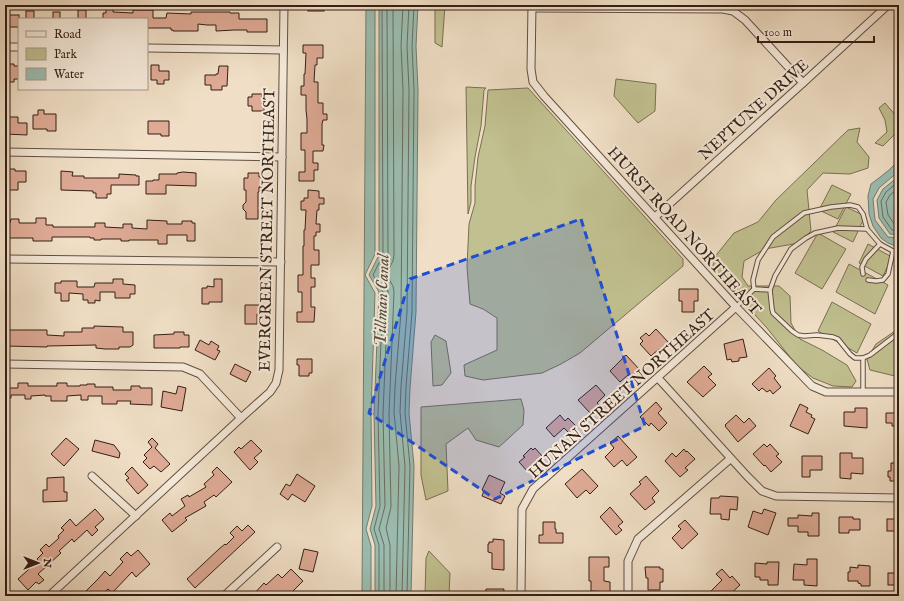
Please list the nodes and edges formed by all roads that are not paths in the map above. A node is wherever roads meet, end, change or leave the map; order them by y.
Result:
1 (284, 5) edge
2 (888, 5) edge
3 (532, 6) edge
4 (5, 47) edge
5 (18, 47) edge
6 (148, 48) edge
7 (283, 50) junction
8 (803, 83) junction
9 (5, 152) edge
10 (282, 157) junction
11 (654, 217) junction
12 (867, 229) junction
13 (880, 244) junction
14 (893, 251) junction
15 (899, 253) edge
16 (5, 258) edge
17 (281, 262) junction
18 (863, 274) dead end
19 (868, 280) dead end
20 (754, 289) junction
21 (770, 290) junction
22 (736, 307) junction
23 (899, 330) edge
24 (863, 358) junction
25 (5, 364) edge
26 (658, 378) junction
27 (863, 392) junction
28 (899, 392) edge
29 (241, 418) junction
30 (730, 459) junction
31 (92, 476) dead end
32 (899, 498) edge
33 (136, 516) junction
34 (277, 547) dead end
35 (49, 596) edge
36 (224, 596) edge
37 (521, 596) edge
38 (628, 596) edge

1 - 7 street, EVERGREEN STREET NORTHEAST
2 - 8 street, NEPTUNE DRIVE
3 - 8 street
3 - 11 street, HURST ROAD NORTHEAST
4 - 5 street
6 - 7 street
7 - 10 street, EVERGREEN STREET NORTHEAST
8 - 11 street, NEPTUNE DRIVE
9 - 10 street
10 - 17 street, EVERGREEN STREET NORTHEAST
11 - 22 street, HURST ROAD NORTHEAST
12 - 13 lane
12 - 20 lane
12 - 21 lane
13 - 14 lane
13 - 18 lane
14 - 15 lane
14 - 19 lane
16 - 17 street
17 - 29 street, EVERGREEN STREET NORTHEAST
20 - 21 lane
20 - 22 lane
21 - 24 lane
22 - 26 street, HUNAN STREET NORTHEAST
22 - 27 street, HURST ROAD NORTHEAST
23 - 24 lane
24 - 27 lane
25 - 29 street
26 - 30 street
26 - 37 street, HUNAN STREET NORTHEAST
27 - 28 street, HURST ROAD NORTHEAST
29 - 33 street, EVERGREEN STREET NORTHEAST
30 - 32 street
30 - 38 street
31 - 33 street
33 - 35 street, EVERGREEN STREET NORTHEAST
34 - 36 street

